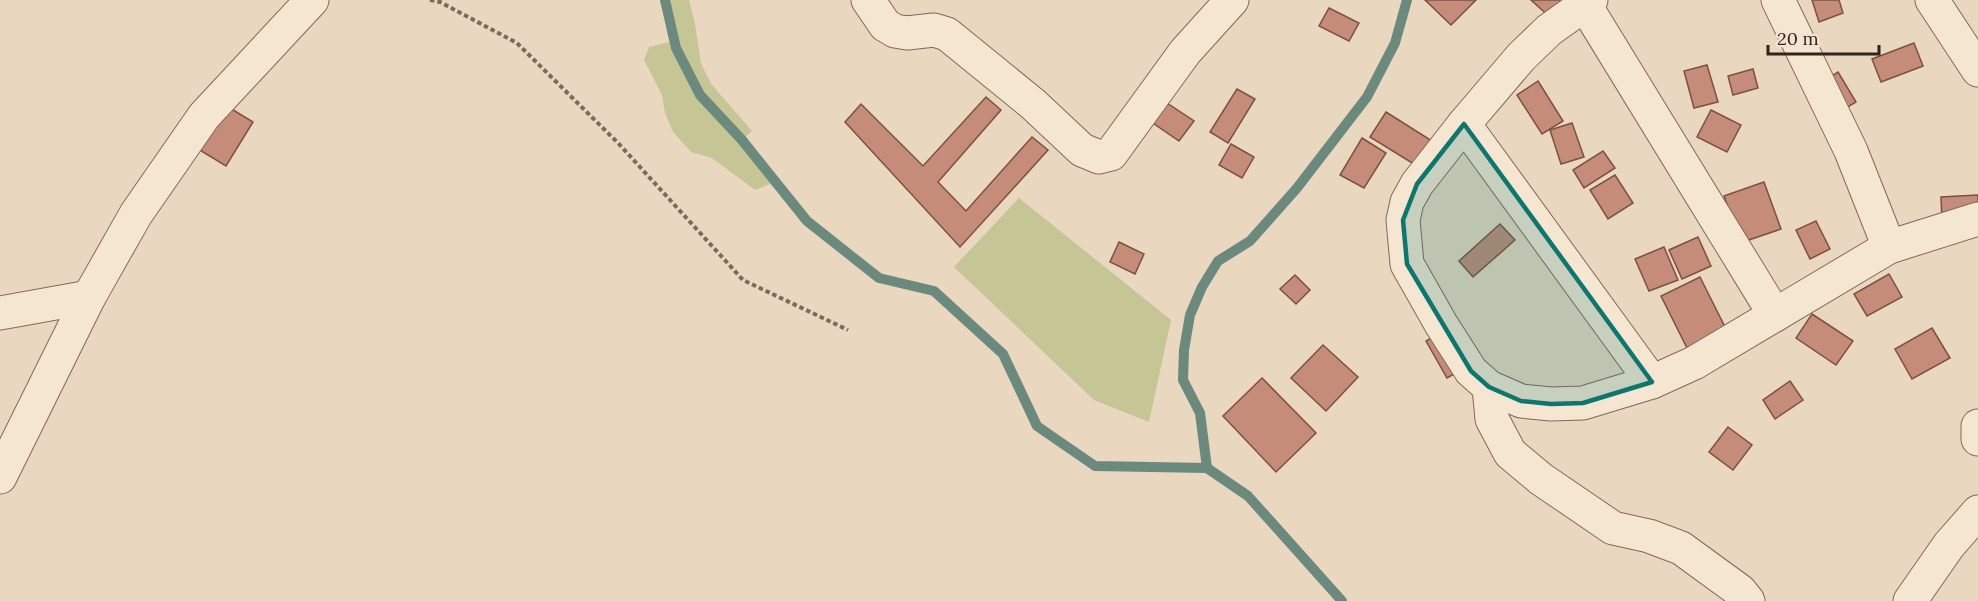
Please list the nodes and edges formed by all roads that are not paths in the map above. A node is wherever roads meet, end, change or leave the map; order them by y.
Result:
1 (312, 0) edge
2 (868, 0) edge
3 (1232, 0) edge
4 (1778, 0) edge
5 (1932, 0) edge
6 (1588, 2) edge
7 (1978, 70) edge
8 (1464, 124) junction
9 (1978, 219) edge
10 (1888, 247) junction
11 (89, 297) junction
12 (0, 313) edge
13 (1775, 315) junction
14 (1652, 382) junction
15 (1489, 387) junction
16 (1978, 426) edge
17 (1978, 440) edge
18 (0, 477) edge
19 (1978, 512) edge
20 (1748, 601) edge
21 (1910, 601) edge

1 - 11 street
2 - 3 street
4 - 10 street
5 - 7 street
6 - 8 street
6 - 13 street
8 - 14 street
8 - 15 street
9 - 10 street
10 - 13 street
11 - 12 street
11 - 18 street
13 - 14 street
14 - 15 street
15 - 20 street
16 - 17 street
19 - 21 street

